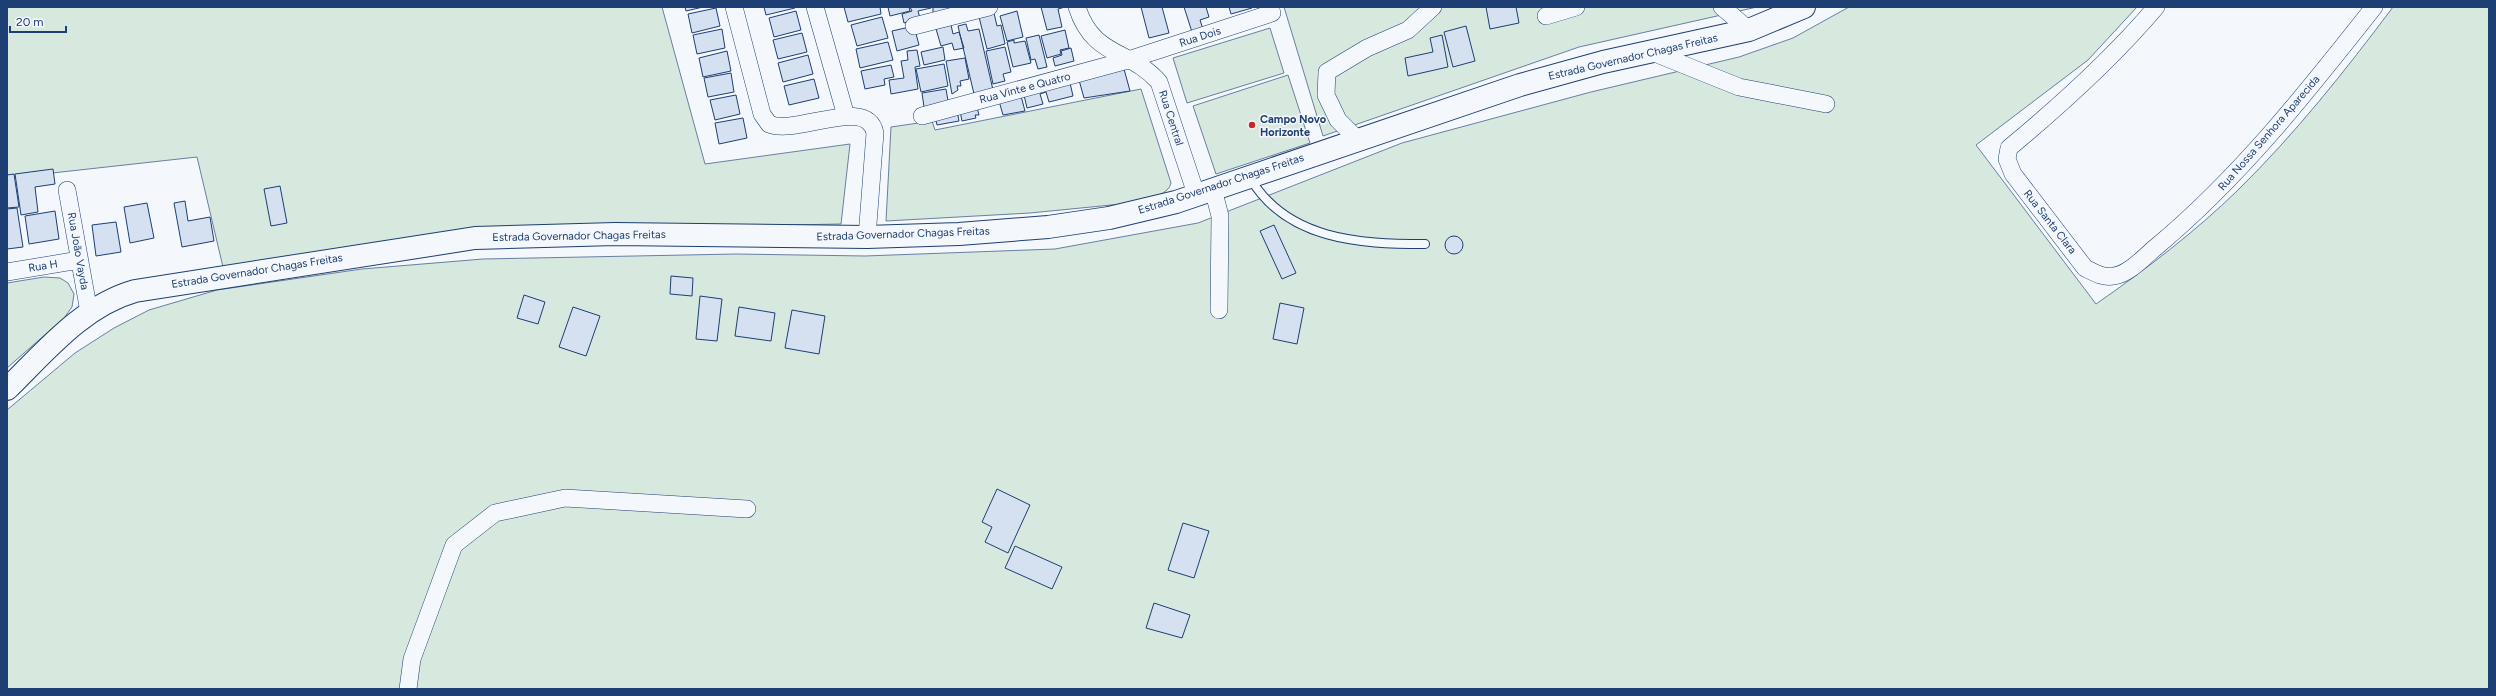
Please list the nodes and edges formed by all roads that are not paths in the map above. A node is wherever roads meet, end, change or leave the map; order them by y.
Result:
1 (734, 7) edge
2 (815, 7) edge
3 (989, 7) edge
4 (1077, 7) edge
5 (1433, 7) edge
6 (1576, 7) edge
7 (1722, 7) edge
8 (1804, 7) edge
9 (2156, 7) edge
10 (2374, 7) edge
11 (1272, 13) dead end
12 (1546, 16) dead end
13 (914, 26) dead end
14 (1749, 30) junction
15 (1652, 52) junction
16 (1128, 60) junction
17 (1826, 104) dead end
18 (846, 116) junction
19 (922, 116) dead end
20 (1357, 139) junction
21 (1248, 176) junction
22 (67, 190) dead end
23 (1204, 192) junction
24 (867, 237) junction
25 (1424, 244) dead end
26 (79, 260) junction
27 (7, 272) edge
28 (2114, 276) joint
29 (1219, 310) dead end
30 (88, 312) junction
31 (7, 389) edge
32 (747, 509) dead end
33 (408, 689) edge

1 - 18 street
2 - 18 street
3 - 13 street
4 - 16 street, Rua Central
5 - 20 street
6 - 12 street
7 - 14 street
8 - 14 main road, Estrada Governador Chagas Freitas
9 - 28 street, Rua Santa Clara
10 - 28 street, Rua Nossa Senhora Aparecida
11 - 16 street, Rua Dois
14 - 15 main road, Estrada Governador Chagas Freitas
15 - 17 street
15 - 20 main road, Estrada Governador Chagas Freitas
16 - 19 street, Rua Vinte e Quatro
16 - 23 street, Rua Central
18 - 24 street
20 - 21 main road, Estrada Governador Chagas Freitas
21 - 23 main road, Estrada Governador Chagas Freitas
21 - 25 lane
22 - 26 street, Rua João Vayda
23 - 24 main road, Estrada Governador Chagas Freitas
23 - 29 street, Rua Central
24 - 30 main road, Estrada Governador Chagas Freitas
26 - 27 street, Rua H
26 - 30 street, Rua João Vayda
30 - 31 main road, Estrada Governador Chagas Freitas
32 - 33 street

